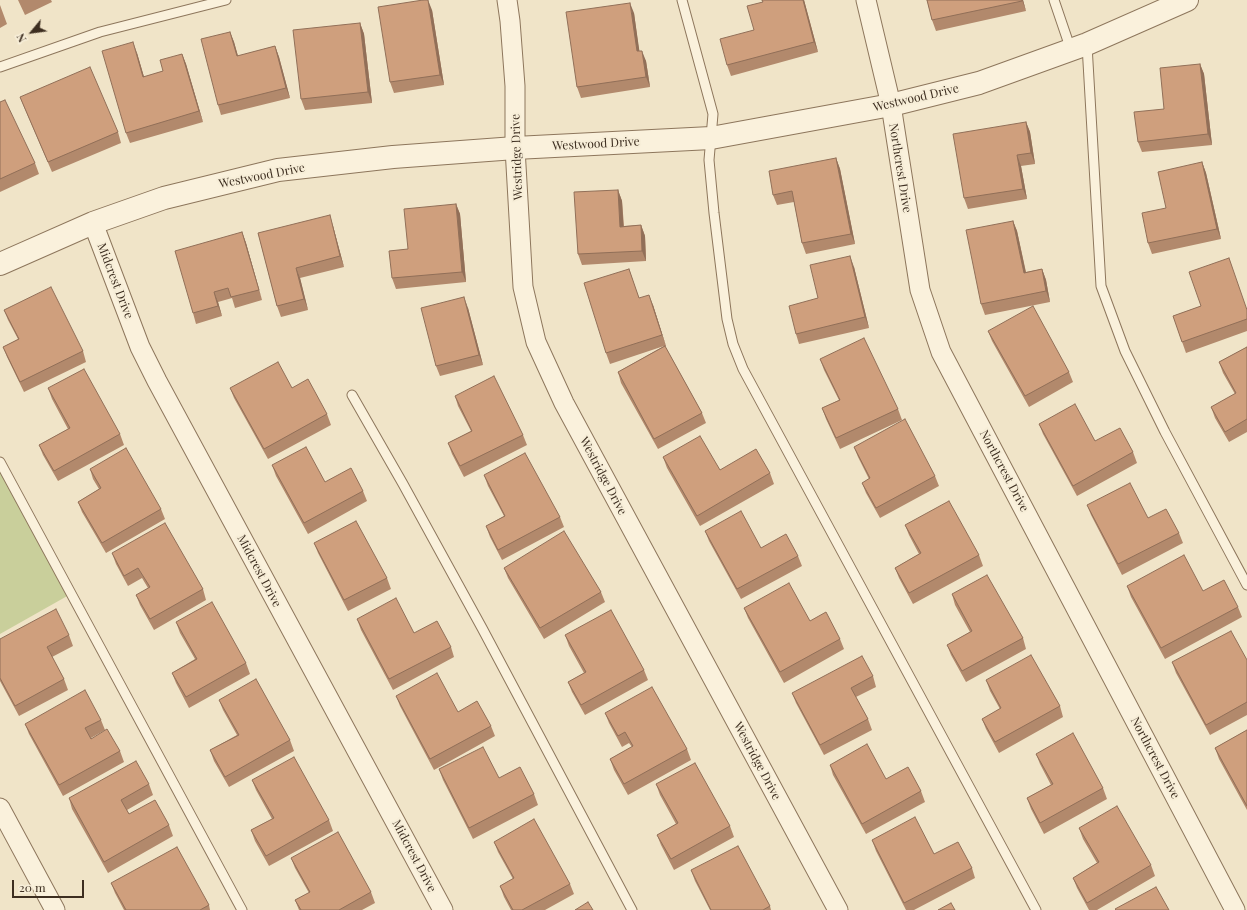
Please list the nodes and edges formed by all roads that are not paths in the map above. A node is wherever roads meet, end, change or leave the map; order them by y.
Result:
1 (226, 0) edge
2 (507, 0) edge
3 (682, 0) edge
4 (866, 0) edge
5 (1054, 0) edge
6 (1187, 0) edge
7 (1079, 47) junction
8 (0, 67) edge
9 (891, 105) junction
10 (711, 138) junction
11 (515, 148) junction
12 (93, 224) junction
13 (0, 264) edge
14 (352, 395) dead end
15 (0, 462) edge
16 (1247, 584) edge
17 (0, 808) edge
18 (55, 910) edge
19 (242, 910) edge
20 (443, 910) edge
21 (632, 910) edge
22 (838, 910) edge
23 (1036, 910) edge
24 (1235, 910) edge

1 - 8 lane
2 - 11 street, Westridge Drive
3 - 10 lane
4 - 9 street, Northcrest Drive
5 - 7 lane
6 - 7 street, Westwood Drive
7 - 9 street, Westwood Drive
7 - 16 lane
9 - 10 street, Westwood Drive
9 - 24 street, Northcrest Drive
10 - 11 street, Westwood Drive
10 - 23 lane
11 - 12 street, Westwood Drive
11 - 22 street, Westridge Drive
12 - 13 street, Westwood Drive
12 - 20 street, Midcrest Drive
14 - 21 lane
15 - 19 lane
17 - 18 street

